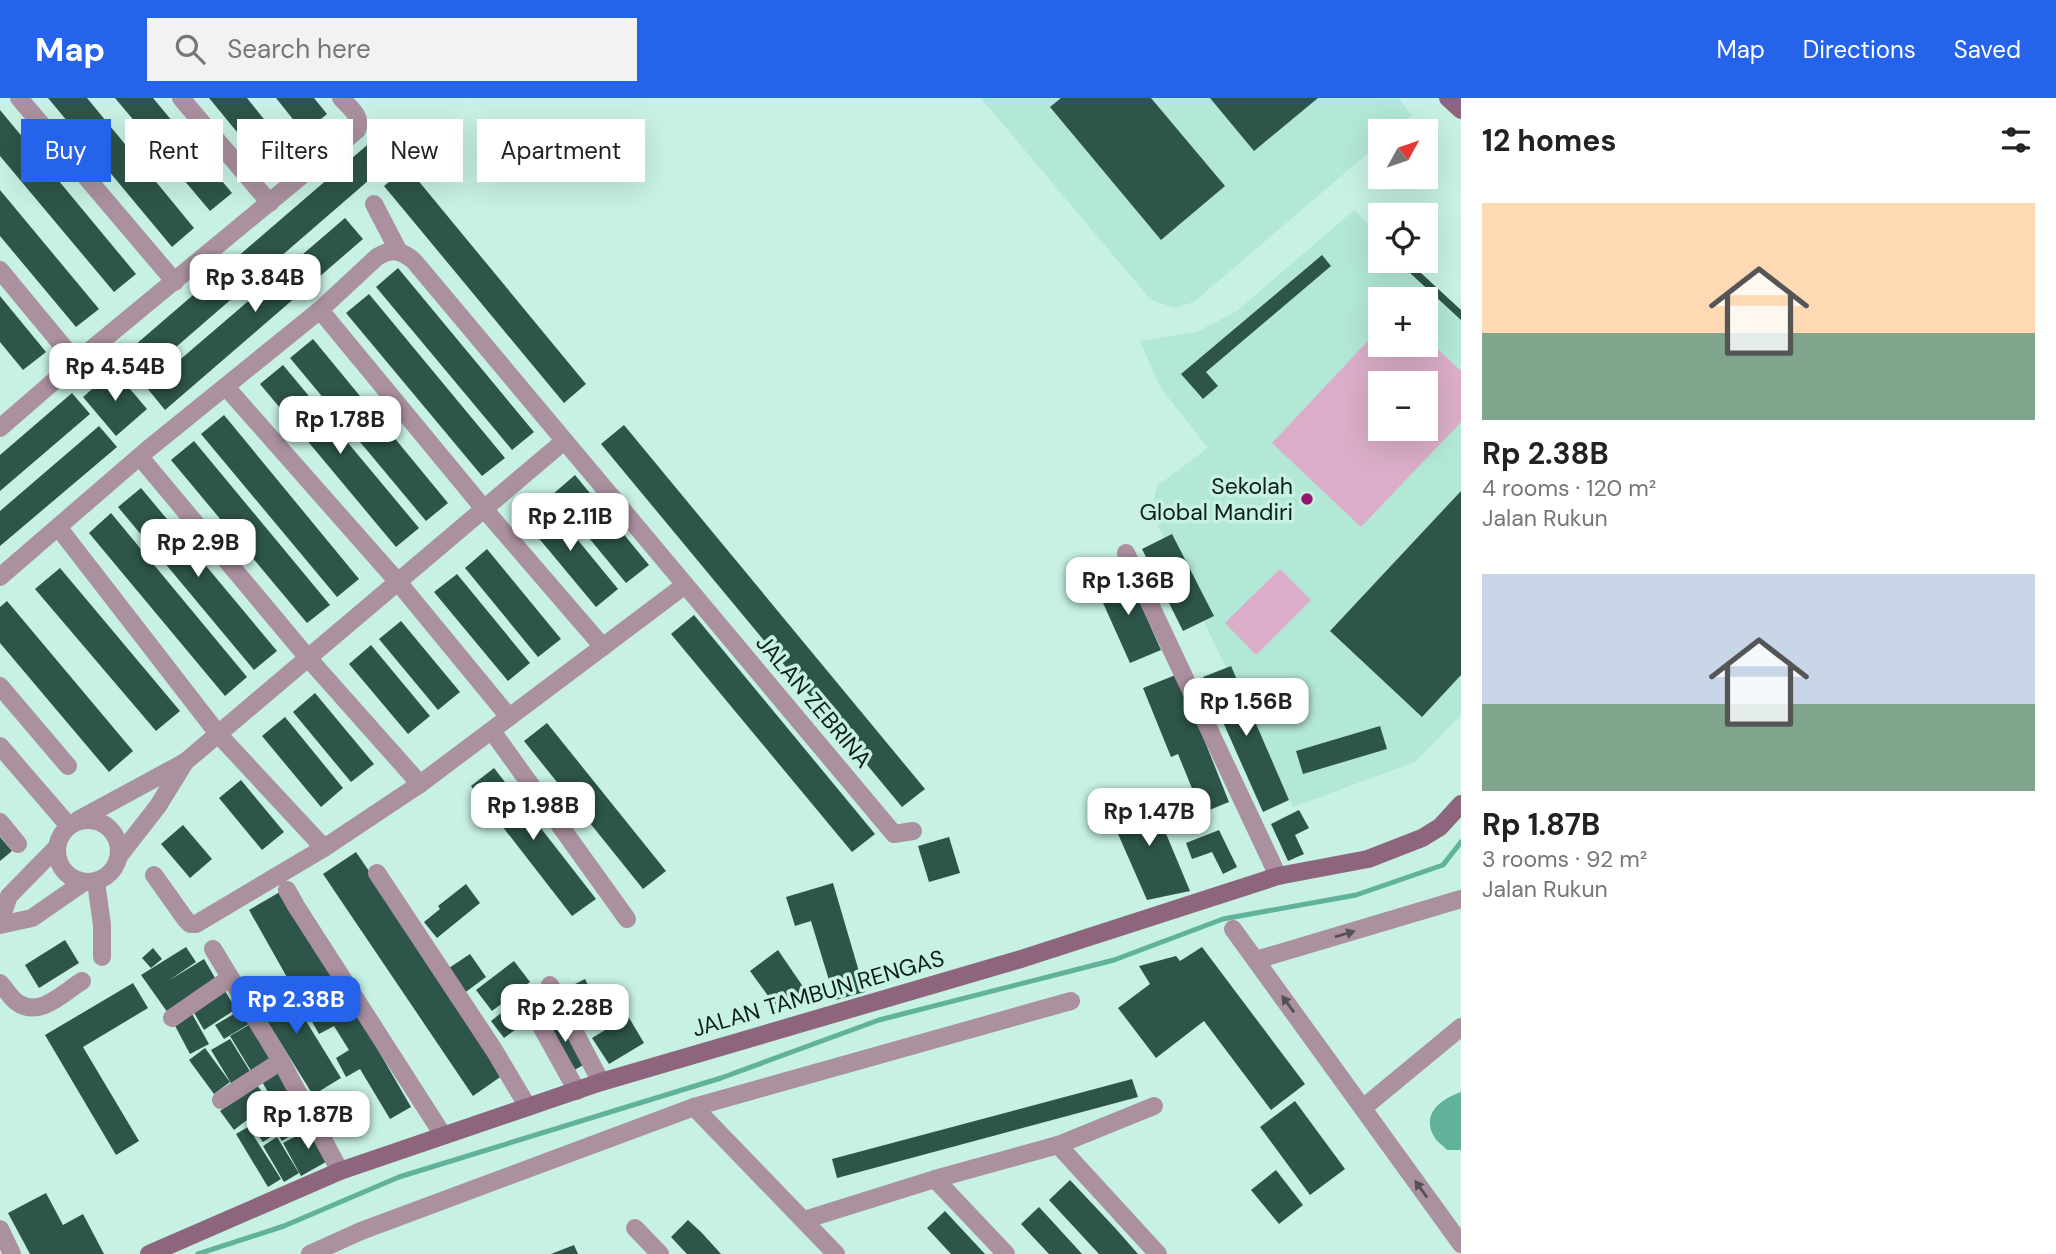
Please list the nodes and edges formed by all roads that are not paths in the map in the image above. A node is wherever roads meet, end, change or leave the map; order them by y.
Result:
1 (19, 98) edge
2 (181, 98) edge
3 (341, 98) edge
4 (1448, 98) edge
5 (1461, 110) edge
6 (270, 203) junction
7 (374, 204) dead end
8 (398, 250) junction
9 (0, 270) edge
10 (175, 282) junction
11 (320, 310) junction
12 (76, 362) junction
13 (226, 387) junction
14 (0, 428) edge
15 (563, 442) junction
16 (140, 457) junction
17 (485, 510) junction
18 (58, 527) junction
19 (1126, 553) dead end
20 (0, 577) edge
21 (398, 582) junction
22 (685, 585) junction
23 (603, 647) junction
24 (309, 658) junction
25 (0, 686) edge
26 (509, 717) junction
27 (492, 730) junction
28 (219, 735) junction
29 (0, 746) edge
30 (185, 762) junction
31 (68, 766) dead end
32 (419, 784) junction
33 (1461, 804) edge
34 (0, 822) edge
35 (74, 823) junction
36 (914, 831) dead end
37 (18, 844) dead end
38 (57, 847) junction
39 (324, 848) junction
40 (119, 856) junction
41 (377, 873) dead end
42 (154, 875) dead end
43 (1278, 876) junction
44 (90, 882) junction
45 (288, 890) dead end
46 (1459, 903) edge
47 (627, 919) dead end
48 (0, 923) edge
49 (1233, 929) dead end
50 (213, 950) dead end
51 (103, 957) dead end
52 (1256, 960) junction
53 (230, 978) junction
54 (82, 981) dead end
55 (0, 983) edge
56 (550, 985) dead end
57 (526, 999) dead end
58 (1071, 1001) dead end
59 (172, 1018) dead end
60 (1461, 1027) edge
61 (281, 1061) junction
62 (601, 1082) junction
63 (577, 1091) junction
64 (220, 1100) dead end
65 (1154, 1106) dead end
66 (528, 1107) junction
67 (694, 1107) junction
68 (1363, 1108) junction
69 (443, 1135) junction
70 (1058, 1145) junction
71 (340, 1171) junction
72 (935, 1179) junction
73 (804, 1220) junction
74 (635, 1228) dead end
75 (0, 1229) edge
76 (1461, 1244) edge
77 (12, 1254) edge
78 (149, 1254) edge
79 (310, 1254) edge
80 (660, 1254) edge
81 (836, 1254) edge
82 (1006, 1254) edge
83 (1158, 1254) edge

1 - 10 street
2 - 6 street
3 - 6 street
4 - 5 street
6 - 10 street
7 - 8 street, JALAN ZEBRINA
8 - 11 street
8 - 15 street, JALAN ZEBRINA
9 - 12 street
10 - 12 street
11 - 13 street
11 - 17 street
12 - 14 street
13 - 16 street
13 - 21 street
15 - 17 street
15 - 22 street, JALAN ZEBRINA
16 - 18 street
16 - 24 street
17 - 21 street
17 - 23 street
18 - 20 street
18 - 28 street
19 - 43 street
21 - 24 street
21 - 26 street
22 - 23 street
22 - 36 street, JALAN ZEBRINA
23 - 26 street
24 - 28 street
24 - 32 street
25 - 31 street
26 - 27 street
27 - 32 street
27 - 47 street
28 - 30 street
28 - 39 street
29 - 35 street
30 - 35 street
30 - 40 street
32 - 39 street
33 - 43 street, JALAN TAMBUN RENGAS
34 - 37 street
35 - 38 street
35 - 40 street
38 - 44 street
38 - 48 street
39 - 42 street
40 - 44 street
41 - 66 street
43 - 62 street, JALAN TAMBUN RENGAS
44 - 48 street
44 - 51 street
45 - 69 street
52 -> 46 street
49 - 52 street
50 - 53 street
68 -> 52 street
53 - 59 street
53 - 61 street
54 - 55 street
56 - 62 street
57 - 63 street
58 - 67 street
60 - 68 street
61 - 64 street
61 - 71 street
62 - 63 street, JALAN TAMBUN RENGAS
63 - 66 street, JALAN TAMBUN RENGAS
65 - 70 street
66 - 69 street, JALAN TAMBUN RENGAS
67 - 73 street
67 - 79 street
76 -> 68 street
69 - 71 street, JALAN TAMBUN RENGAS
70 - 72 street
70 - 83 street
71 - 78 street, JALAN TAMBUN RENGAS
72 - 73 street
72 - 82 street
73 - 81 street
74 - 80 street
75 - 77 street

